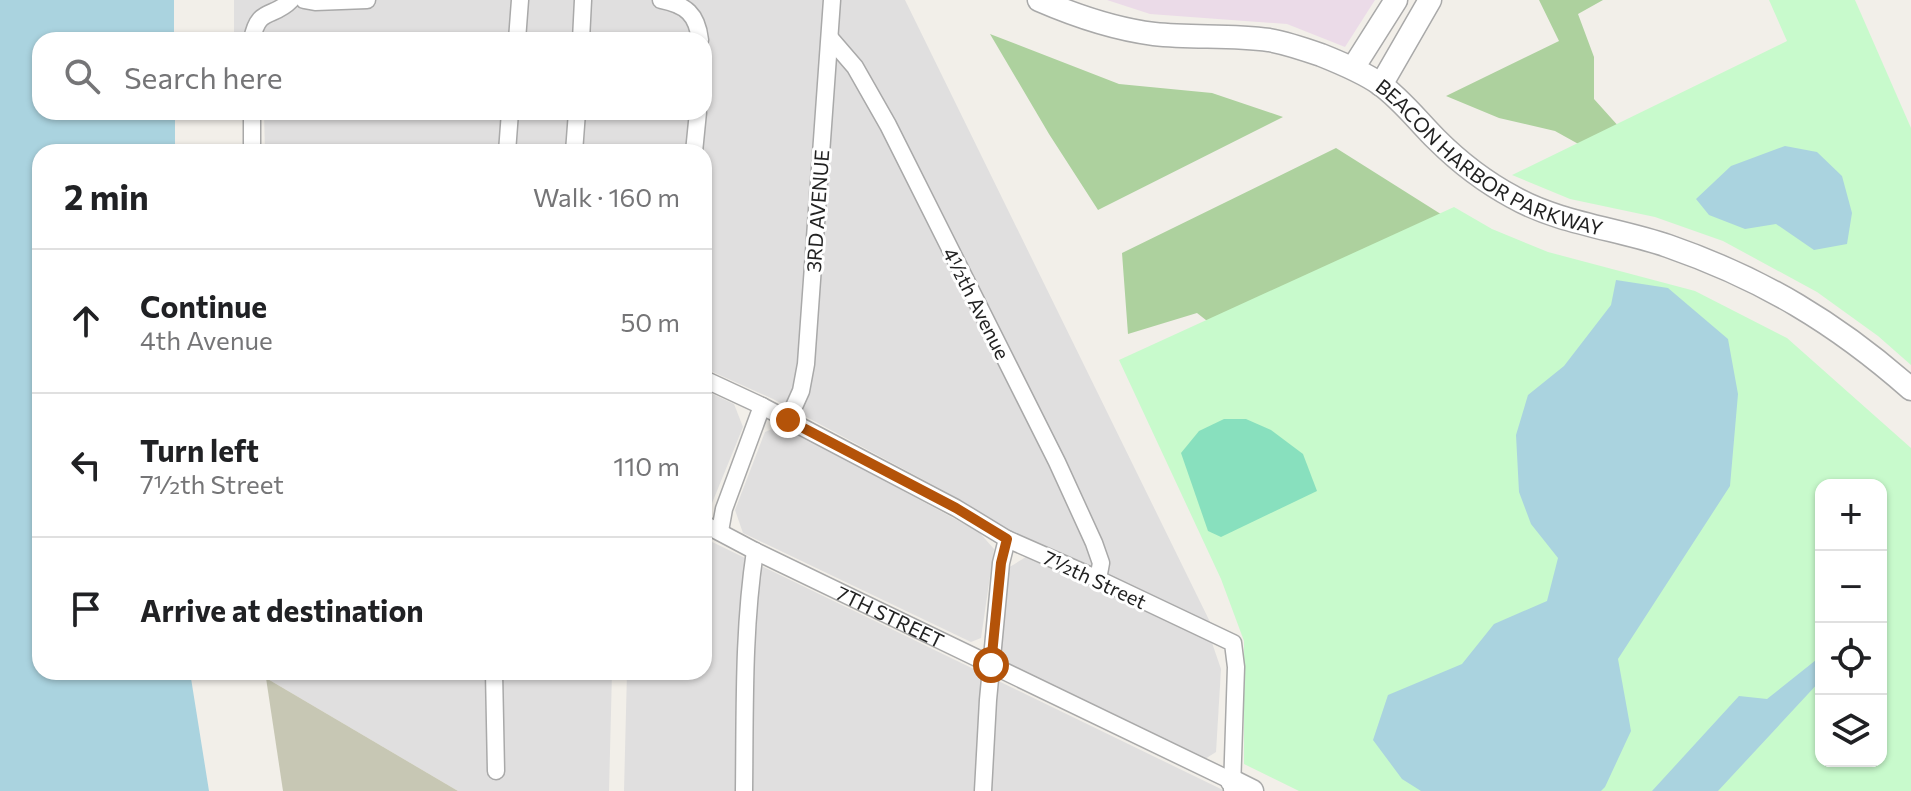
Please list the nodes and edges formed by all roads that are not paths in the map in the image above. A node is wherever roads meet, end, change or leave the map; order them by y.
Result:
1 (291, 0) edge
2 (304, 0) edge
3 (367, 0) edge
4 (520, 0) edge
5 (583, 0) edge
6 (661, 0) edge
7 (832, 0) edge
8 (1039, 0) edge
9 (1396, 0) edge
10 (1430, 0) edge
11 (253, 32) edge
12 (518, 32) edge
13 (581, 32) edge
14 (698, 32) edge
15 (830, 38) junction
16 (1353, 68) junction
17 (1381, 85) junction
18 (252, 120) edge
19 (509, 120) edge
20 (576, 120) edge
21 (697, 120) edge
22 (252, 144) edge
23 (508, 144) edge
24 (575, 144) edge
25 (695, 144) edge
26 (712, 383) edge
27 (1911, 389) edge
28 (762, 406) junction
29 (788, 420) junction
30 (712, 528) edge
31 (720, 531) junction
32 (1007, 539) junction
33 (755, 551) junction
34 (1098, 579) junction
35 (991, 665) junction
36 (494, 680) edge
37 (496, 771) dead end
38 (1239, 788) edge
39 (744, 791) edge
40 (983, 791) edge

1 - 11 street
2 - 3 street
4 - 12 street
5 - 13 street
6 - 14 street
7 - 15 street, 3RD AVENUE
8 - 16 street, BEACON HARBOR PARKWAY
9 - 16 street
10 - 17 street
15 - 29 street, 3RD AVENUE
15 - 34 street, 4½th Avenue
16 - 17 street, BEACON HARBOR PARKWAY
17 - 27 street, BEACON HARBOR PARKWAY
18 - 22 street
19 - 23 street
20 - 24 street
21 - 25 street
26 - 28 street, 7½th Street
28 - 29 street, 7½th Street
28 - 31 street
29 - 32 street, 7½th Street
30 - 31 street, 7TH STREET
31 - 33 street, 7TH STREET
32 - 34 street, 7½th Street
32 - 35 street
33 - 35 street, 7TH STREET
33 - 39 street
34 - 38 street, 7½th Street
35 - 38 street, 7TH STREET
35 - 40 street
36 - 37 street

